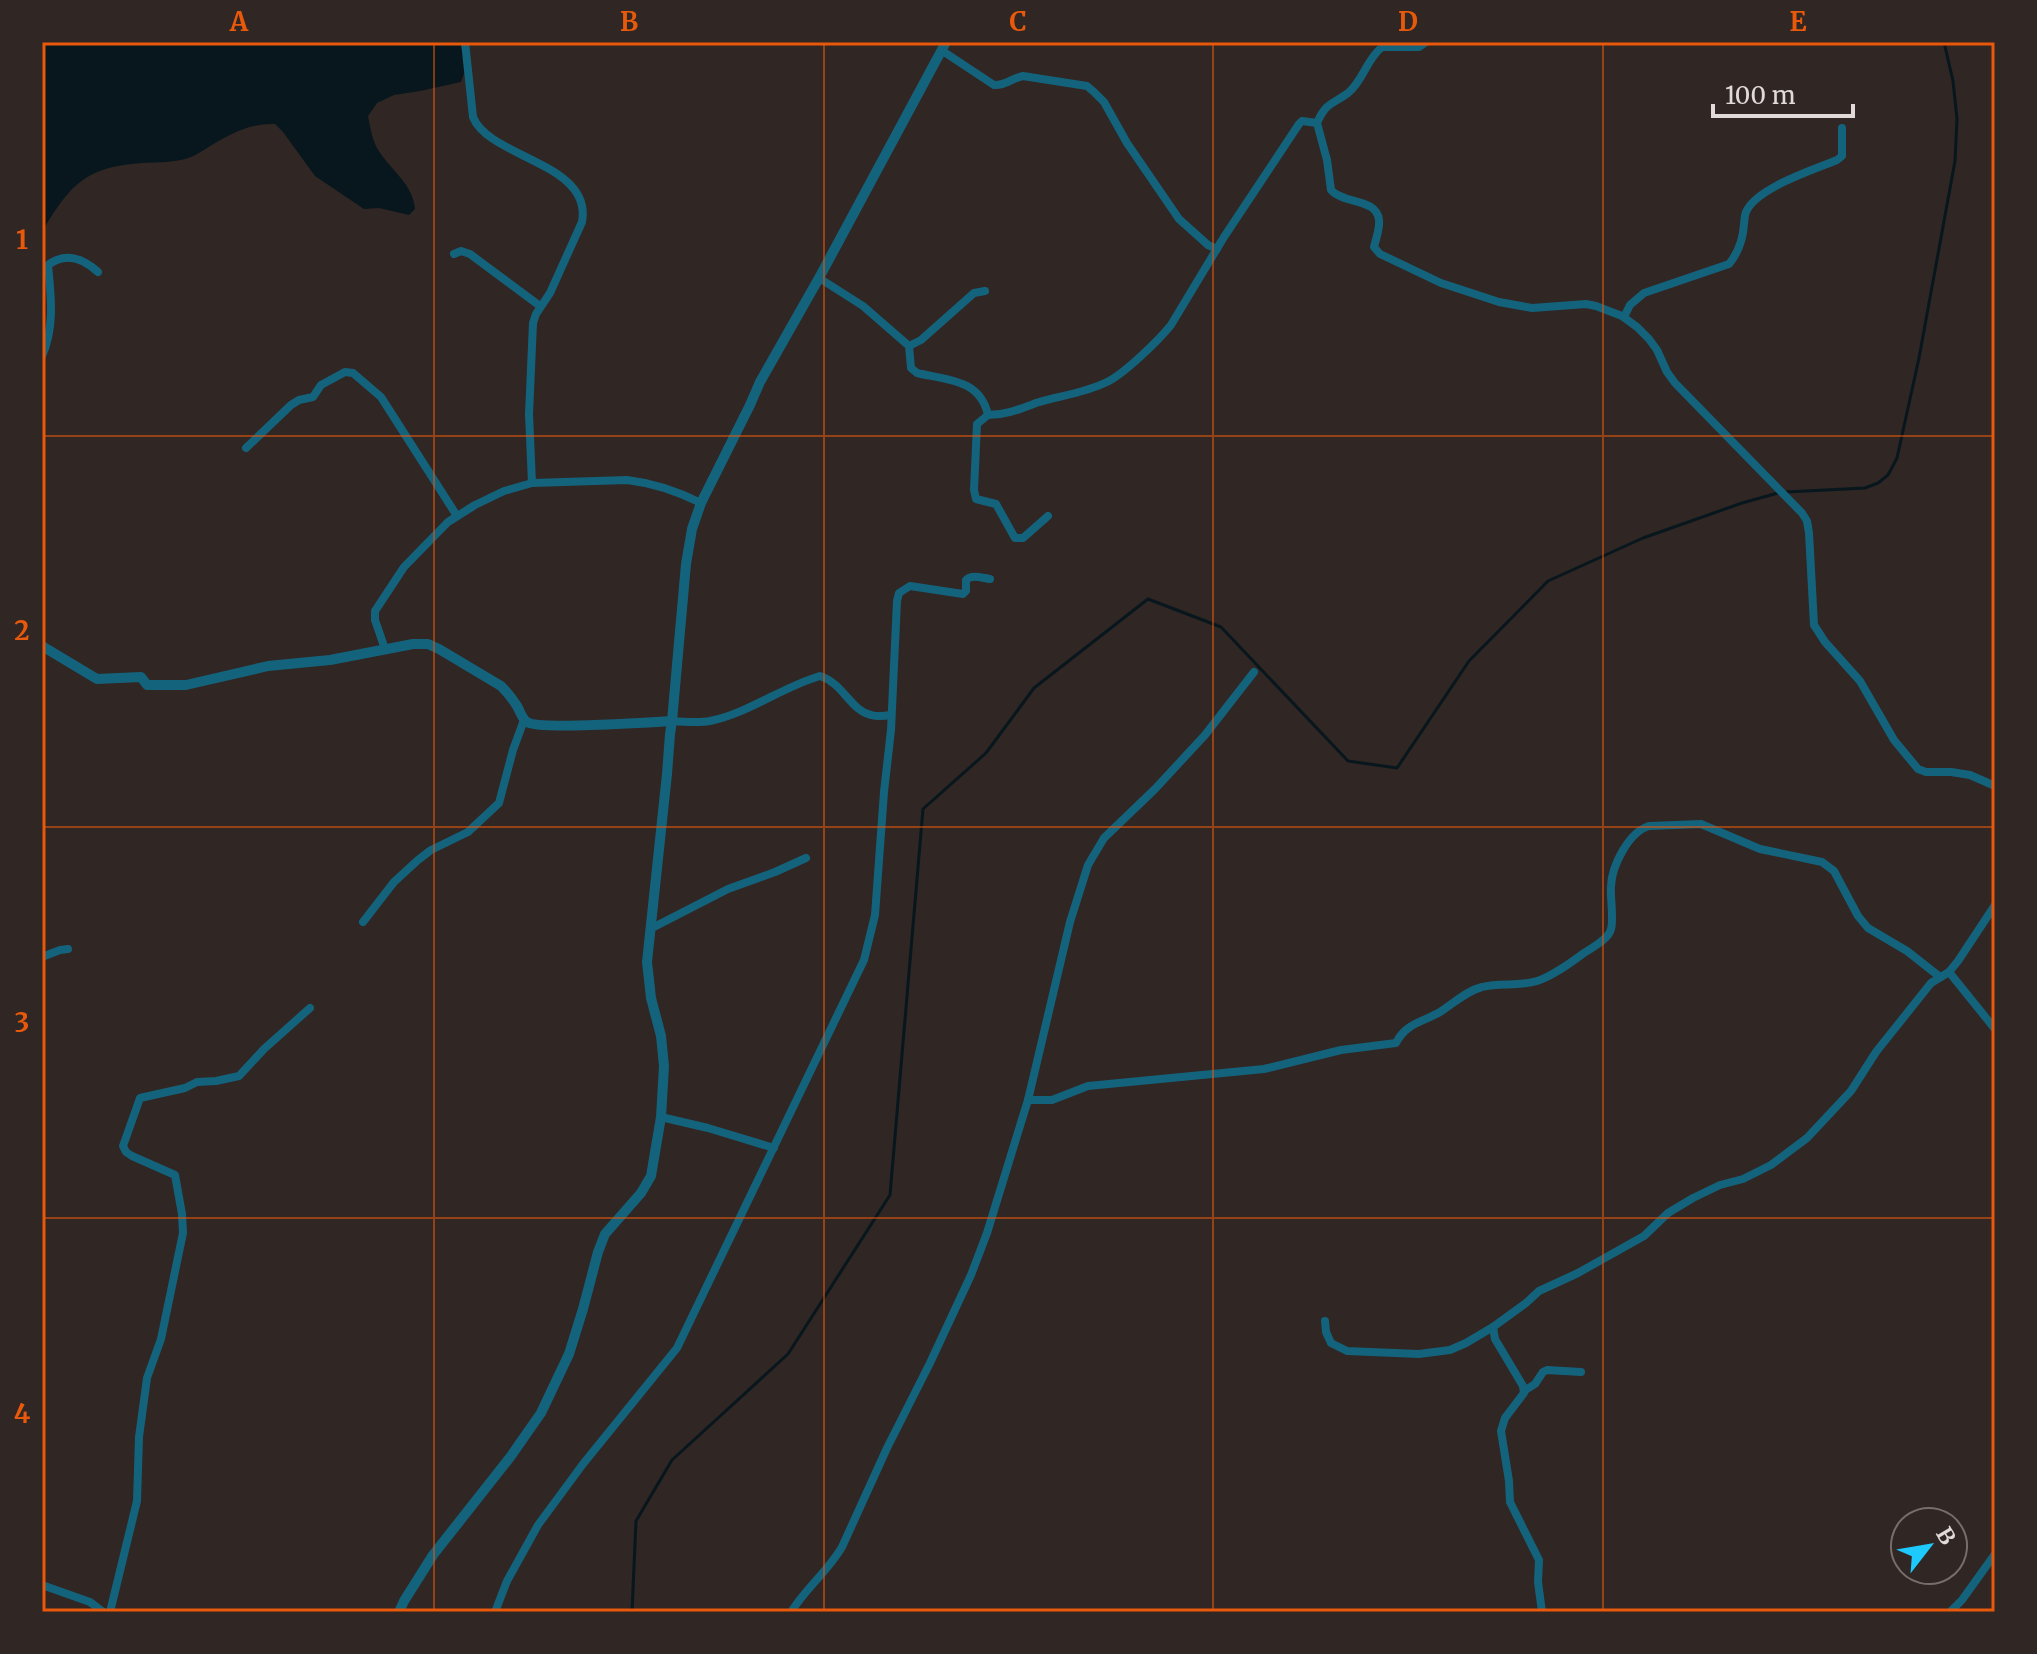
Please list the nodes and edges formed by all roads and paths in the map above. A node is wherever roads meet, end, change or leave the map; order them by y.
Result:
1 (465, 42) edge
2 (1426, 42) edge
3 (944, 46) edge
4 (1317, 123) junction
5 (1842, 128) dead end
6 (1217, 249) junction
7 (454, 254) dead end
8 (98, 272) dead end
9 (819, 278) junction
10 (985, 291) dead end
11 (540, 306) junction
12 (1624, 317) junction
13 (909, 346) junction
14 (42, 356) edge
15 (988, 415) junction
16 (246, 448) dead end
17 (532, 483) junction
18 (701, 503) junction
19 (457, 516) junction
20 (1048, 516) dead end
21 (990, 579) dead end
22 (42, 646) edge
23 (385, 649) junction
24 (1254, 672) dead end
25 (891, 715) junction
26 (524, 720) junction
27 (672, 721) junction
28 (1995, 786) edge
29 (806, 858) dead end
30 (1995, 905) edge
31 (363, 922) dead end
32 (652, 928) junction
33 (68, 949) dead end
34 (42, 957) edge
35 (1945, 974) junction
36 (310, 1008) dead end
37 (1995, 1029) edge
38 (1028, 1100) junction
39 (661, 1117) junction
40 (774, 1148) junction
41 (1325, 1321) dead end
42 (1493, 1327) junction
43 (1581, 1372) dead end
44 (1524, 1391) junction
45 (1995, 1554) edge
46 (42, 1585) edge
47 (103, 1612) edge
48 (110, 1612) edge
49 (399, 1612) edge
50 (495, 1612) edge
51 (791, 1612) edge
52 (1542, 1612) edge
53 (1950, 1612) edge

1 - 11 street
2 - 4 street
3 - 6 street
3 - 9 street
4 - 6 street
4 - 12 street
5 - 12 street
6 - 15 street
7 - 11 street
8 - 14 street
9 - 13 street
9 - 18 street
10 - 13 street
11 - 17 street
12 - 28 street
13 - 15 street
15 - 20 street
16 - 19 street
17 - 18 street
17 - 19 street
18 - 27 street
19 - 23 street
21 - 25 street
22 - 23 street
23 - 26 street
24 - 38 street
25 - 27 street
25 - 40 street
26 - 27 street
26 - 31 street
27 - 32 street
29 - 32 street
30 - 35 street
32 - 39 street
33 - 34 street
35 - 37 street
35 - 38 street
35 - 42 street
36 - 48 street
38 - 51 street
39 - 40 street
39 - 49 street
40 - 50 street
41 - 42 street
42 - 44 street
43 - 44 street
44 - 52 street
45 - 53 street
46 - 47 street

